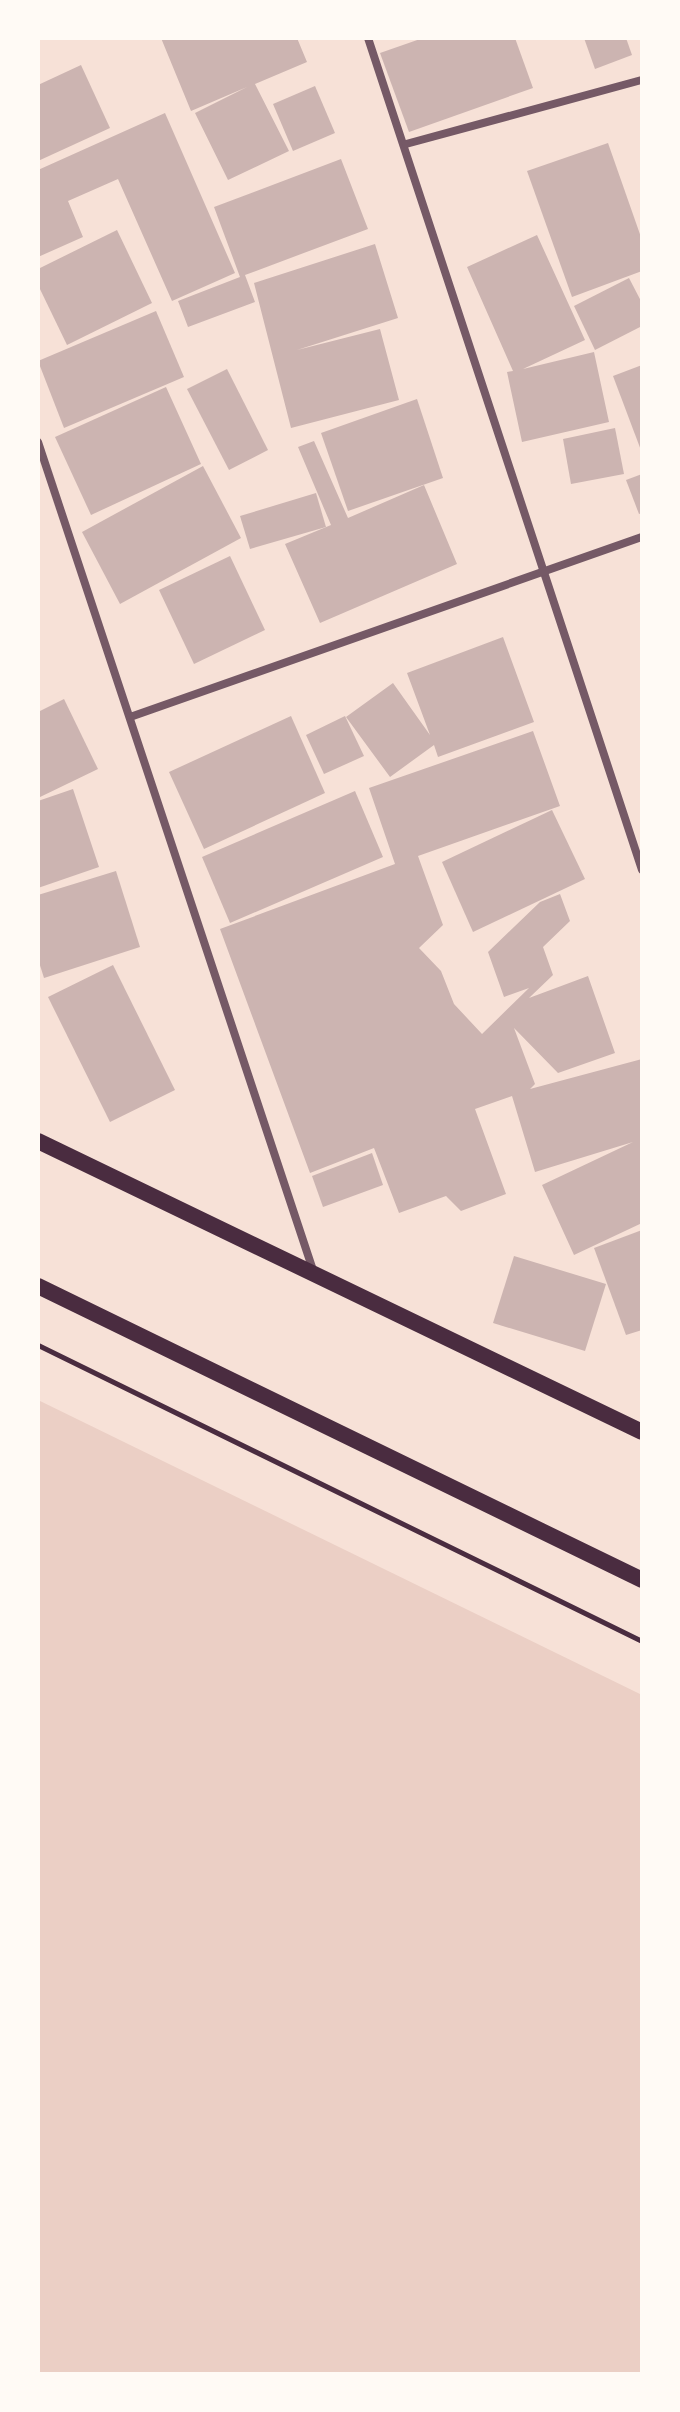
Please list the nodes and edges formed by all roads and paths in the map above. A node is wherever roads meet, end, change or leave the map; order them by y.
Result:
1 (368, 38) edge
2 (642, 80) edge
3 (406, 144) junction
4 (38, 442) edge
5 (642, 537) edge
6 (540, 569) junction
7 (133, 716) junction
8 (642, 870) edge
9 (38, 1141) edge
10 (314, 1274) junction
11 (38, 1286) edge
12 (38, 1345) edge
13 (642, 1432) edge
14 (642, 1580) edge
15 (642, 1641) edge

1 - 3 street
2 - 3 street
3 - 6 street
4 - 7 street
5 - 6 street
6 - 7 street
6 - 8 street
7 - 10 street
9 - 10 main road
10 - 13 main road
11 - 14 main road
12 - 15 path

